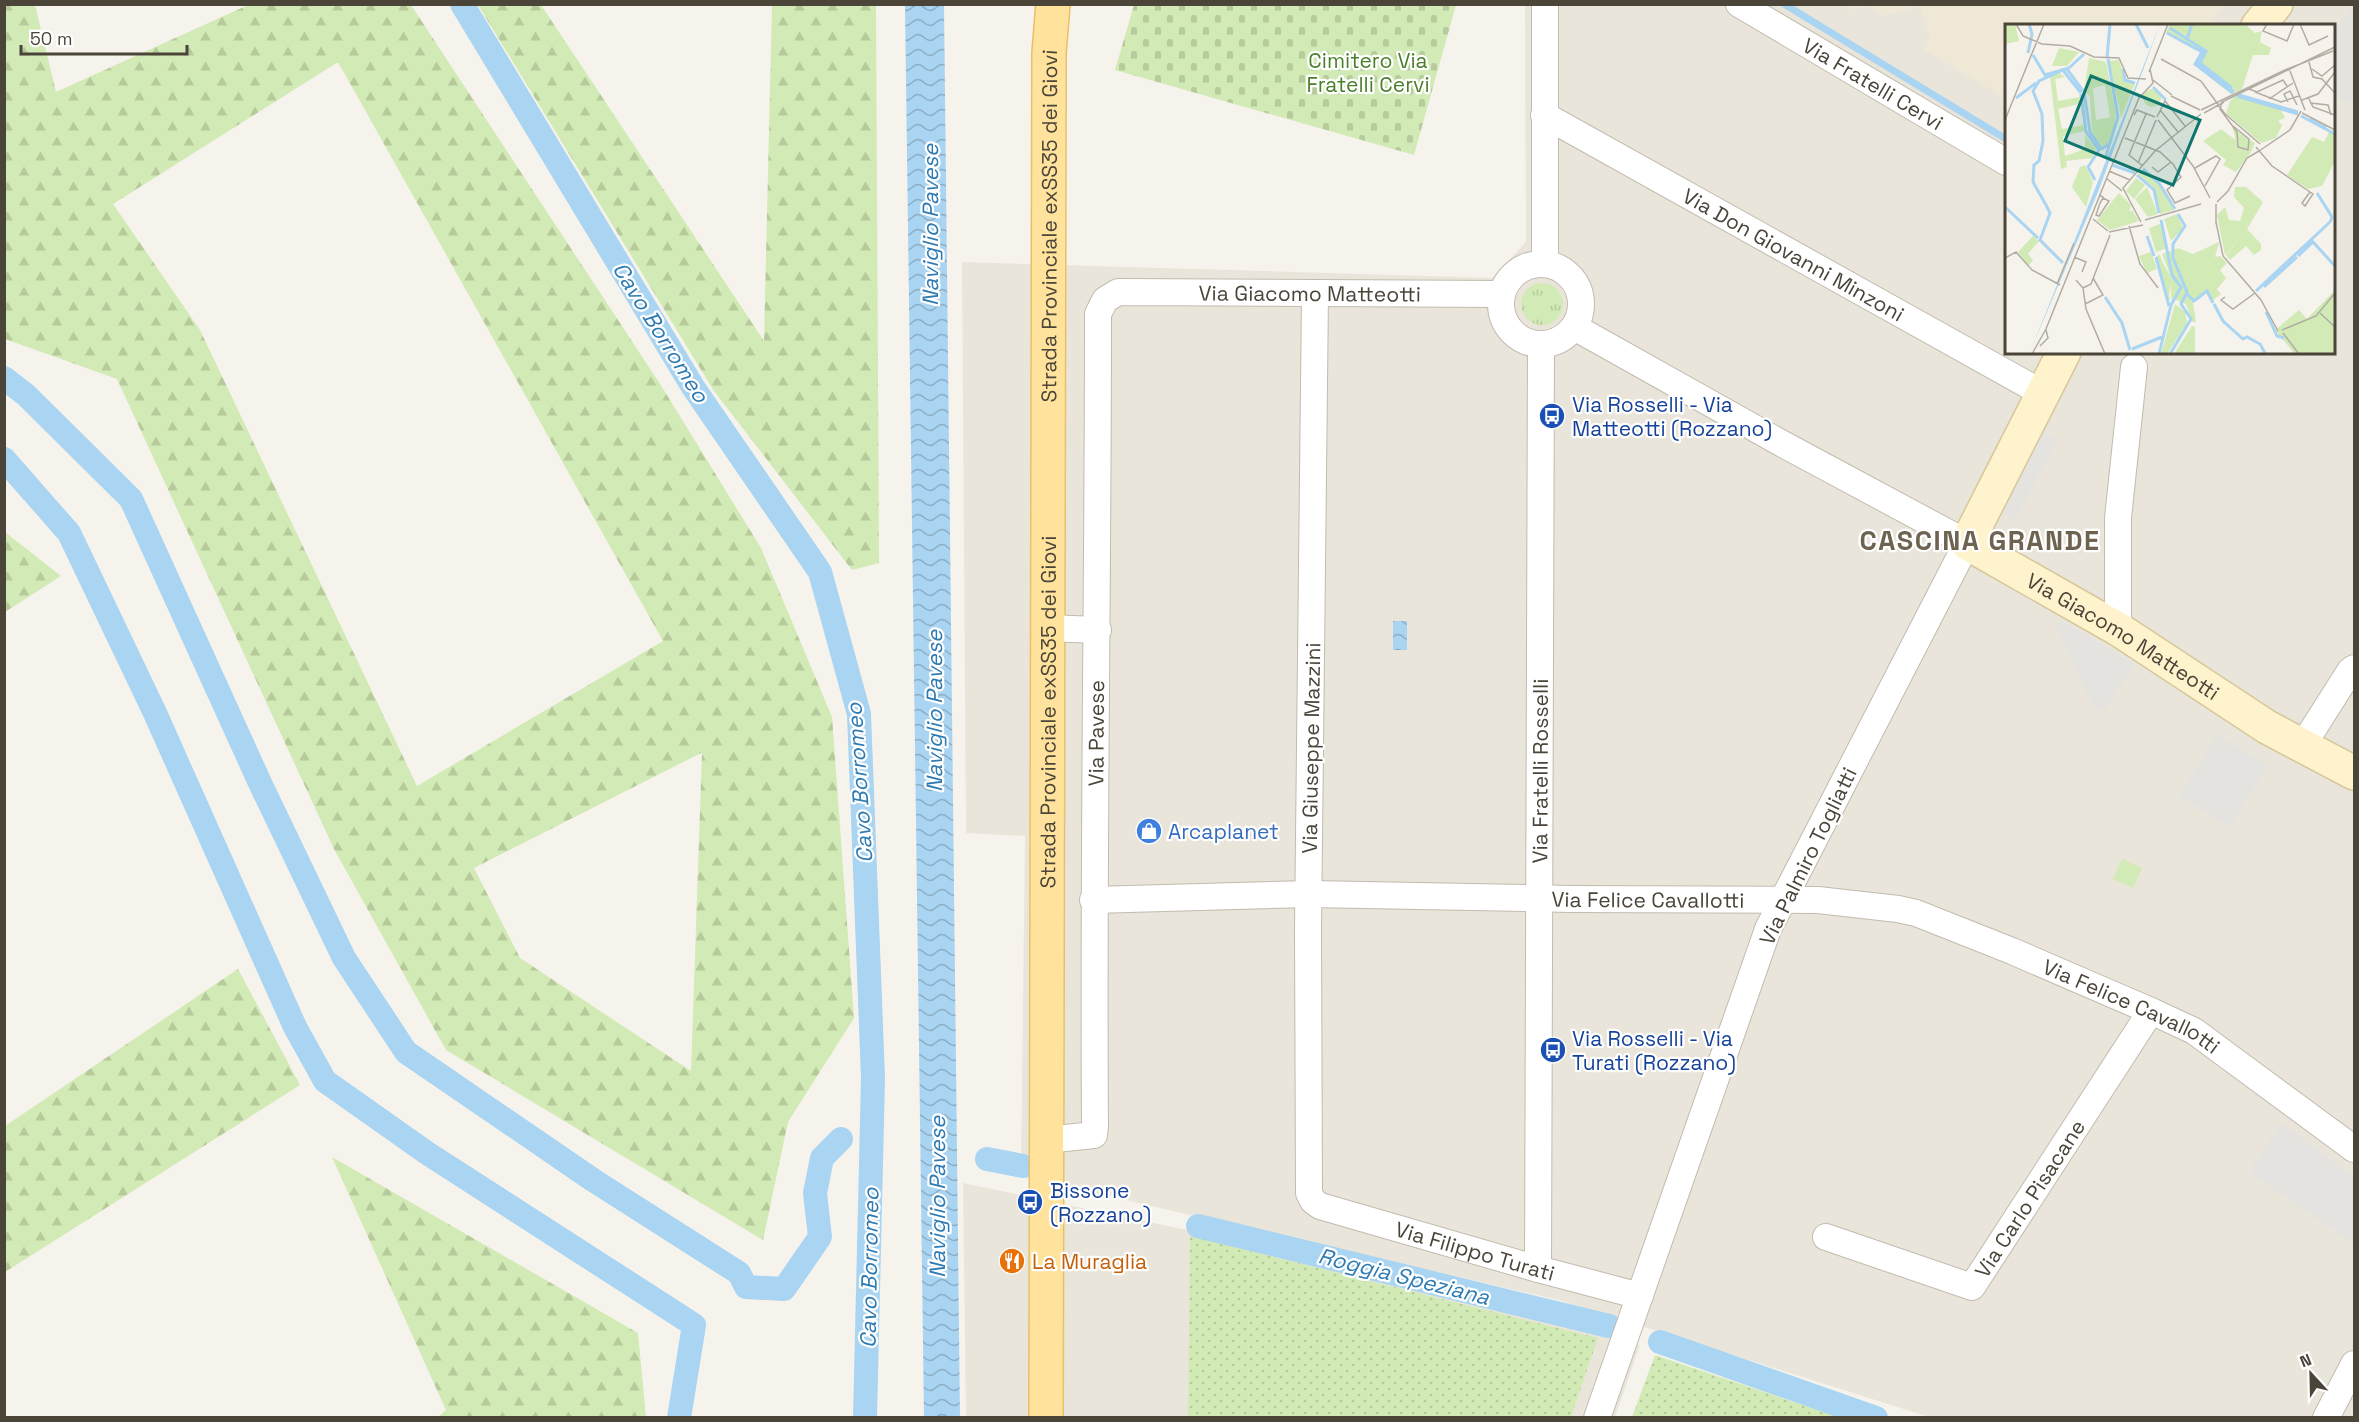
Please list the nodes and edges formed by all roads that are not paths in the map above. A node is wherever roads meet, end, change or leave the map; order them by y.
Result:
1 (1053, 4) edge
2 (1545, 4) edge
3 (1739, 4) edge
4 (2268, 4) edge
5 (2276, 4) edge
6 (2258, 24) edge
7 (2259, 24) edge
8 (1544, 115) junction
9 (2005, 161) edge
10 (1545, 263) junction
11 (1118, 292) joint
12 (1315, 294) junction
13 (1502, 294) junction
14 (1576, 328) junction
15 (1541, 346) junction
16 (2063, 354) edge
17 (2134, 367) dead end
18 (2044, 394) junction
19 (1967, 543) junction
20 (1046, 628) junction
21 (2118, 629) junction
22 (1098, 630) junction
23 (2355, 668) edge
24 (2303, 745) junction
25 (2355, 773) edge
26 (1310, 894) junction
27 (1540, 898) junction
28 (1782, 899) junction
29 (1093, 900) junction
30 (2151, 1011) junction
31 (1046, 1140) junction
32 (2355, 1149) edge
33 (1313, 1201) joint
34 (1826, 1237) dead end
35 (1538, 1269) junction
36 (1640, 1296) junction
37 (2355, 1364) edge
38 (1046, 1418) edge
39 (1597, 1418) edge
40 (2326, 1418) edge

1 - 20 main road, Strada Provinciale exSS35 dei Giovi
2 - 8 street
3 - 9 street, Via Fratelli Cervi
4 - 6 street
5 - 7 street
8 - 10 street
8 - 18 street, Via Don Giovanni Minzoni
10 - 13 street
10 - 14 street
11 - 12 street, Via Giacomo Matteotti
11 - 22 street, Via Pavese
12 - 13 street, Via Giacomo Matteotti
12 - 26 street, Via Giuseppe Mazzini
13 - 15 street
14 - 15 street
14 - 19 street, Via Giacomo Matteotti
15 - 27 street, Via Fratelli Rosselli
16 - 18 street, Via Palmiro Togliatti
17 - 21 street
18 - 19 street, Via Palmiro Togliatti
19 - 21 street, Via Giacomo Matteotti
19 - 28 street, Via Palmiro Togliatti
20 - 22 street
20 - 31 main road, Strada Provinciale exSS35 dei Giovi
21 - 24 street, Via Giacomo Matteotti
22 - 29 street, Via Pavese
23 - 24 street
24 - 25 street, Via Giacomo Matteotti
26 - 27 street, Via Felice Cavallotti
26 - 29 street, Via Felice Cavallotti
26 - 33 street, Via Giuseppe Mazzini
27 - 28 street, Via Felice Cavallotti
27 - 35 street, Via Fratelli Rosselli
28 - 30 street, Via Felice Cavallotti
28 - 36 street, Via Palmiro Togliatti
29 - 31 street, Via Pavese
30 - 32 street, Via Felice Cavallotti
30 - 34 street, Via Carlo Pisacane
31 - 38 main road, Strada Provinciale exSS35 dei Giovi
33 - 35 street, Via Filippo Turati
35 - 36 street, Via Filippo Turati
36 - 39 street, Via Palmiro Togliatti
37 - 40 street

